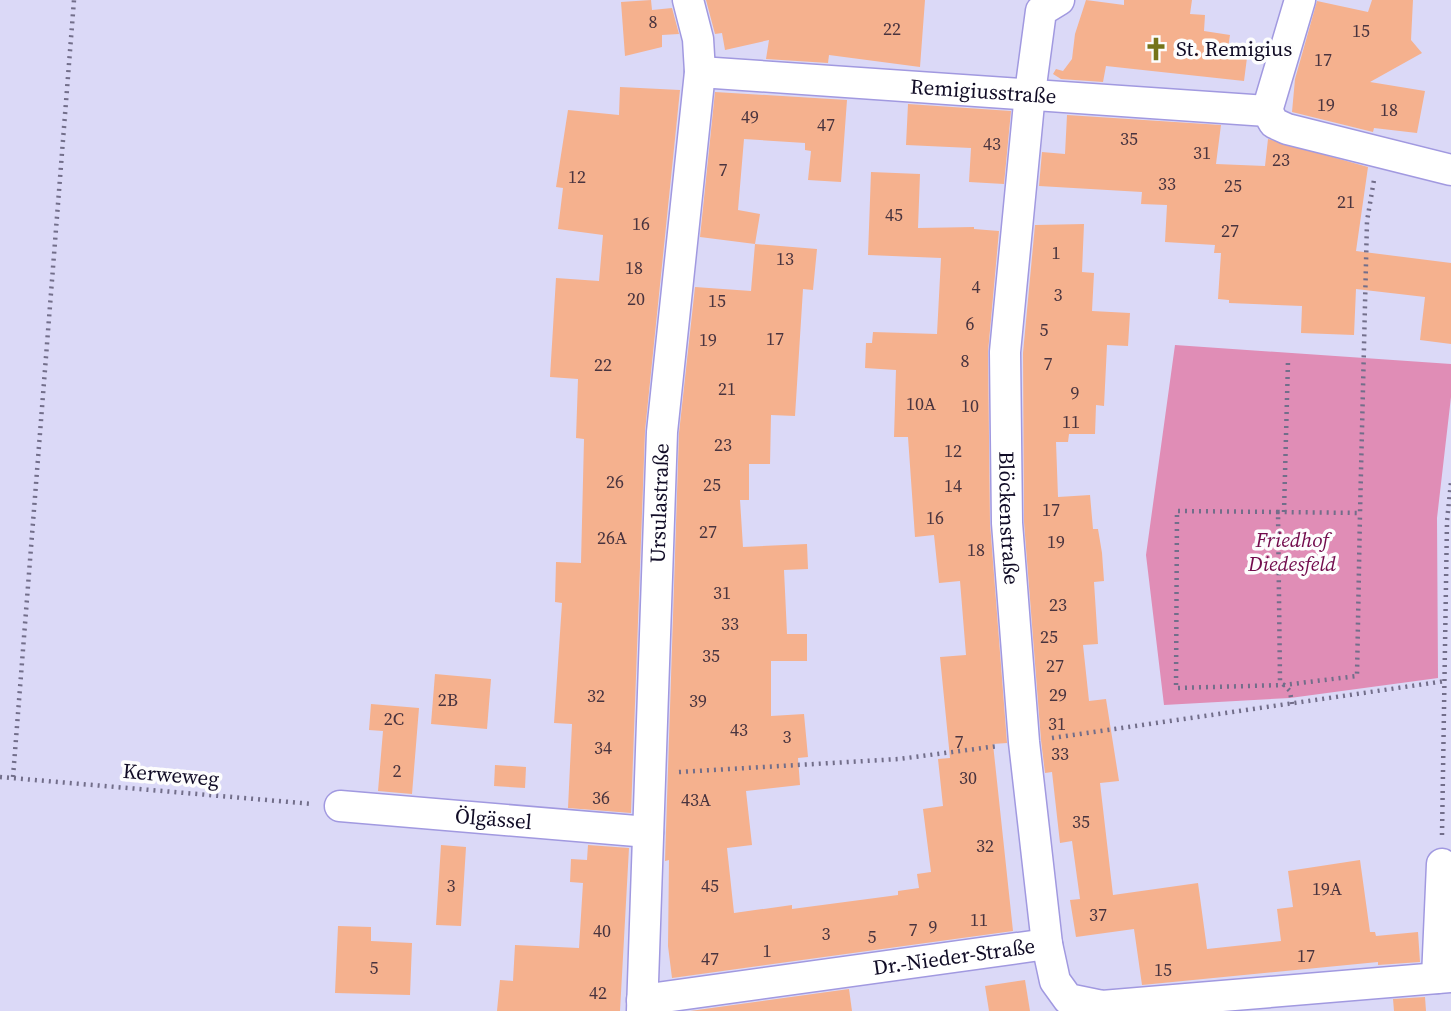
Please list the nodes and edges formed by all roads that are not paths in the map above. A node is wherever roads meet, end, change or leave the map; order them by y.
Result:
1 (688, 0) edge
2 (1059, 0) edge
3 (1300, 0) edge
4 (700, 72) junction
5 (1030, 93) junction
6 (1267, 111) junction
7 (1451, 170) edge
8 (340, 806) road end
9 (648, 832) junction
10 (1442, 864) road end
11 (1047, 944) junction
12 (1444, 978) edge
13 (642, 1005) edge

1 - 4 street, Ursulastraße
2 - 5 street, Blöckenstraße
3 - 6 street
4 - 5 street, Remigiusstraße
4 - 9 street, Ursulastraße
5 - 6 street, Remigiusstraße
5 - 11 street, Blöckenstraße
6 - 7 street
8 - 9 street, Ölgässel
9 - 13 street, Ursulastraße
10 - 12 street, Dr.-Nieder-Straße
11 - 12 street, Dr.-Nieder-Straße
11 - 13 street, Dr.-Nieder-Straße

